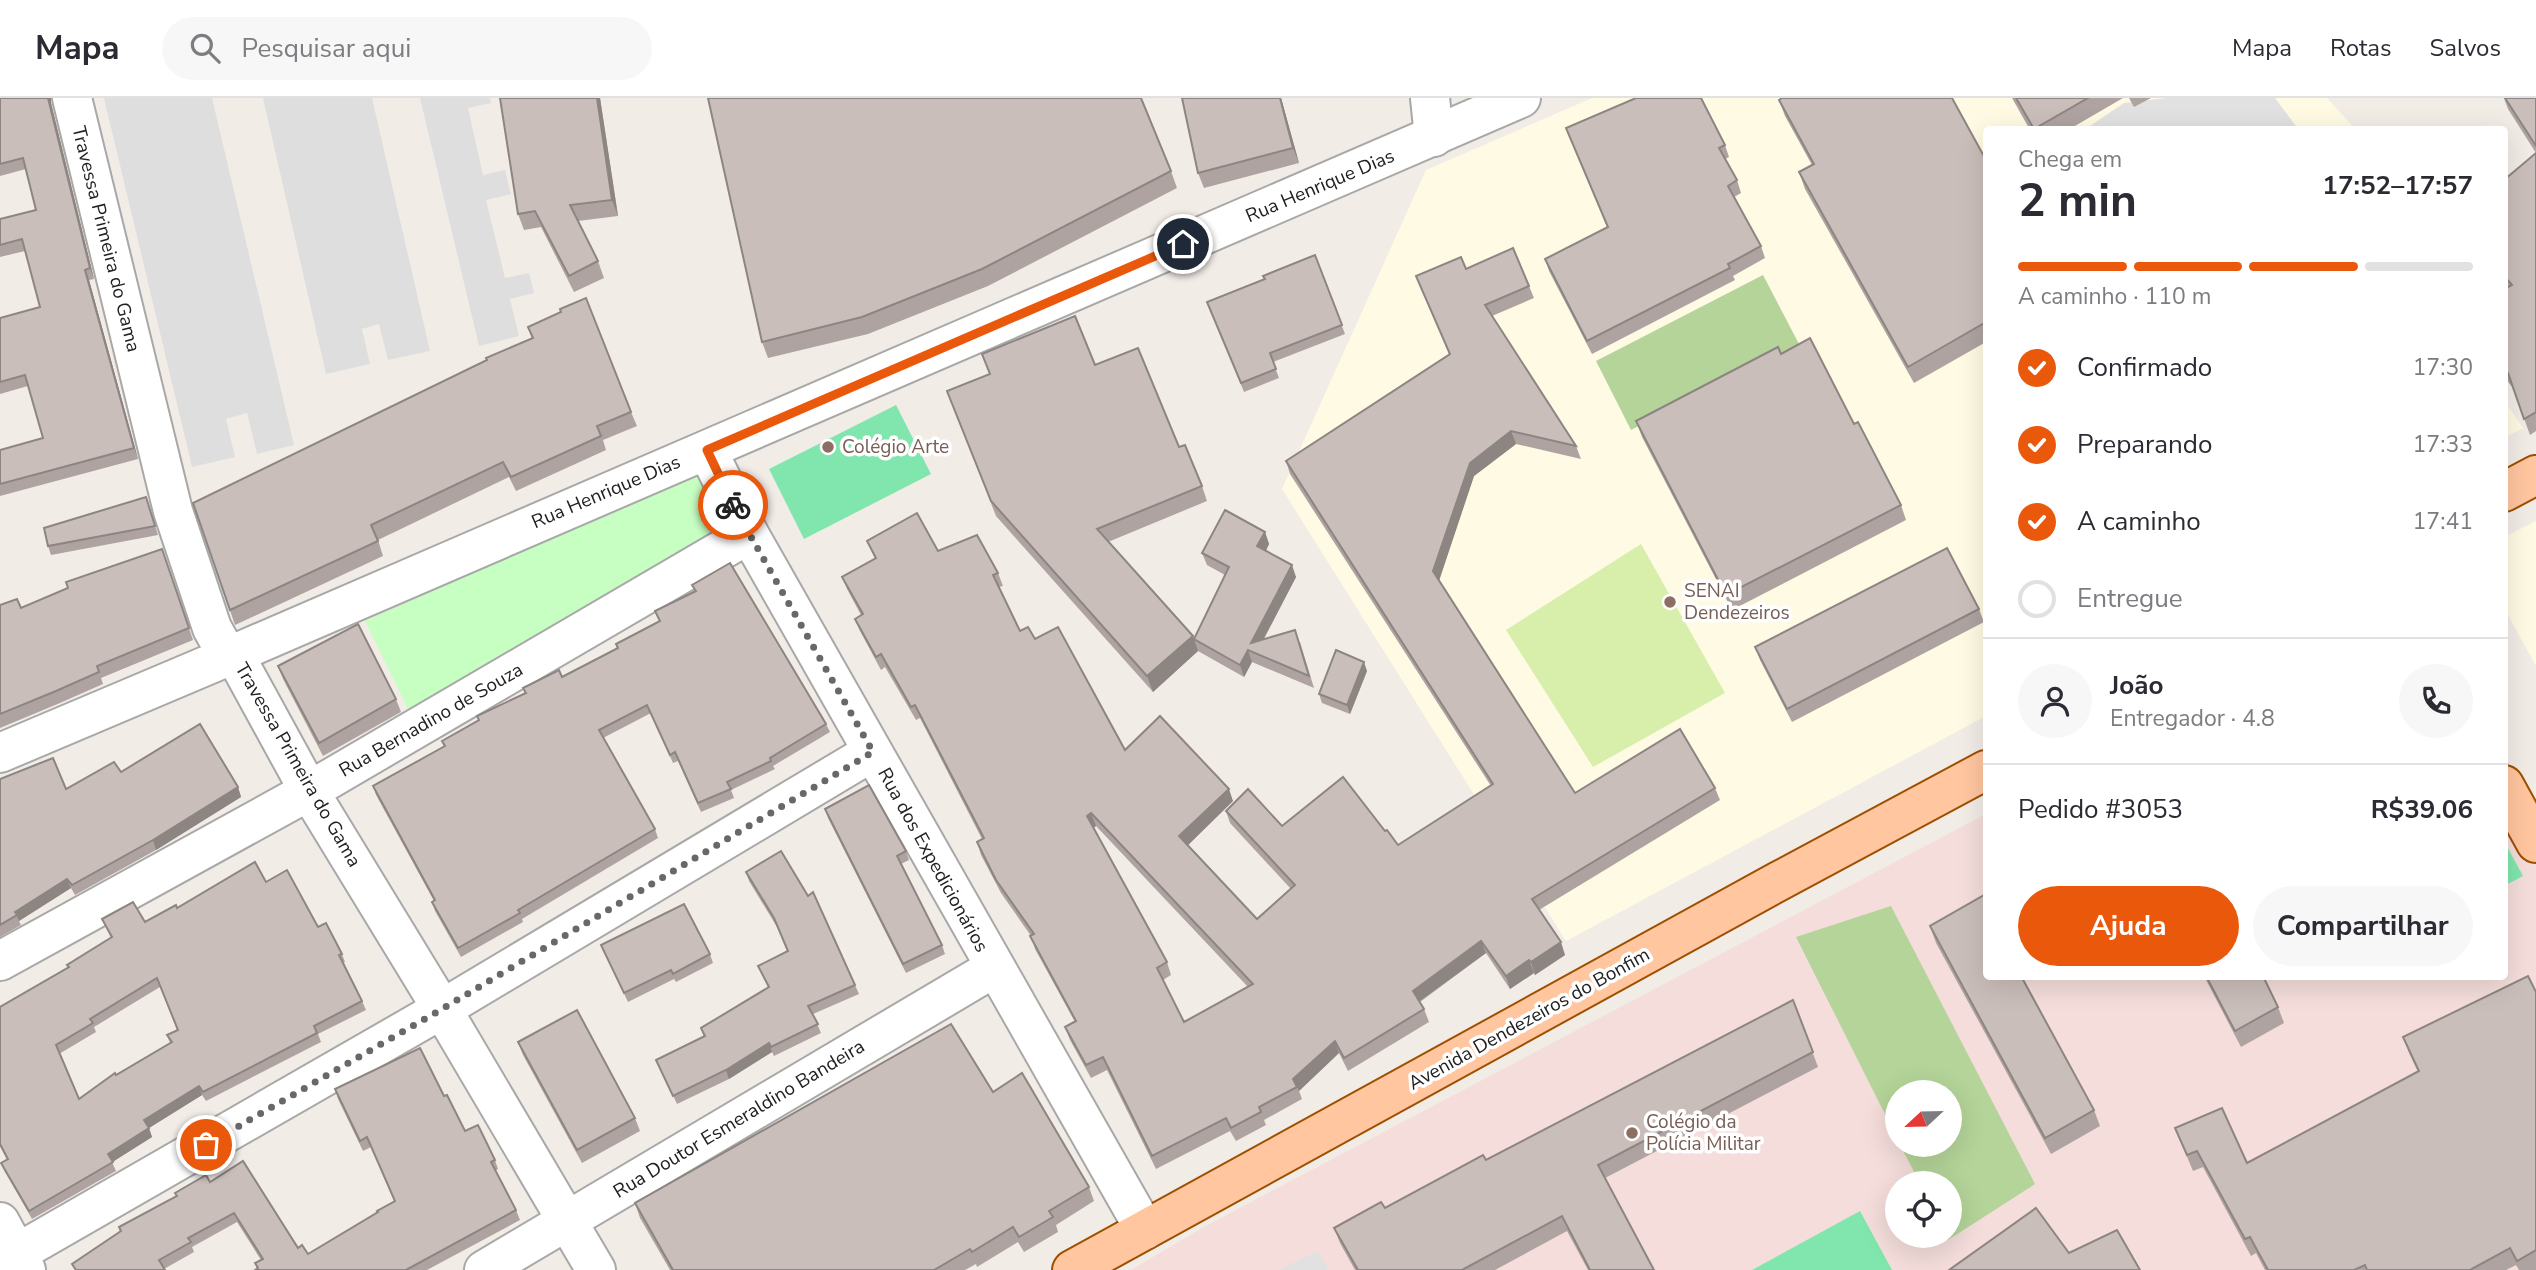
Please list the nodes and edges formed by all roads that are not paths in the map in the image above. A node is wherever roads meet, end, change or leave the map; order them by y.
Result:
1 (72, 98) edge
2 (1430, 98) edge
3 (1521, 98) edge
4 (1434, 137) junction
5 (707, 450) junction
6 (2536, 475) edge
7 (2508, 490) edge
8 (749, 534) junction
9 (234, 654) junction
10 (873, 752) junction
11 (0, 753) edge
12 (1983, 772) edge
13 (309, 791) junction
14 (2508, 792) edge
15 (2536, 843) edge
16 (0, 961) edge
17 (994, 968) junction
18 (442, 1009) junction
19 (567, 1221) junction
20 (1145, 1230) junction
21 (11, 1252) edge
22 (484, 1270) edge
23 (596, 1270) edge
24 (1072, 1270) edge

1 - 9 street, Travessa Primeira do Gama
2 - 4 street
3 - 4 street, Rua Henrique Dias
4 - 5 street, Rua Henrique Dias
5 - 8 street, Rua dos Expedicionários
5 - 9 street, Rua Henrique Dias
6 - 7 main road
8 - 10 street, Rua dos Expedicionários
8 - 13 street, Rua Bernadino de Souza
9 - 11 street, Rua Henrique Dias
9 - 13 street, Travessa Primeira do Gama
10 - 17 street, Rua dos Expedicionários
10 - 18 street
12 - 20 main road, Avenida Dendezeiros do Bonfim
13 - 16 street, Rua Bernadino de Souza
13 - 18 street, Travessa Primeira do Gama
14 - 15 main road
17 - 19 street, Rua Doutor Esmeraldino Bandeira
17 - 20 street, Rua dos Expedicionários
18 - 19 street, Travessa Primeira do Gama
18 - 21 street
19 - 22 street, Rua Doutor Esmeraldino Bandeira
19 - 23 street, Travessa Primeira do Gama
20 - 24 main road, Avenida Dendezeiros do Bonfim

